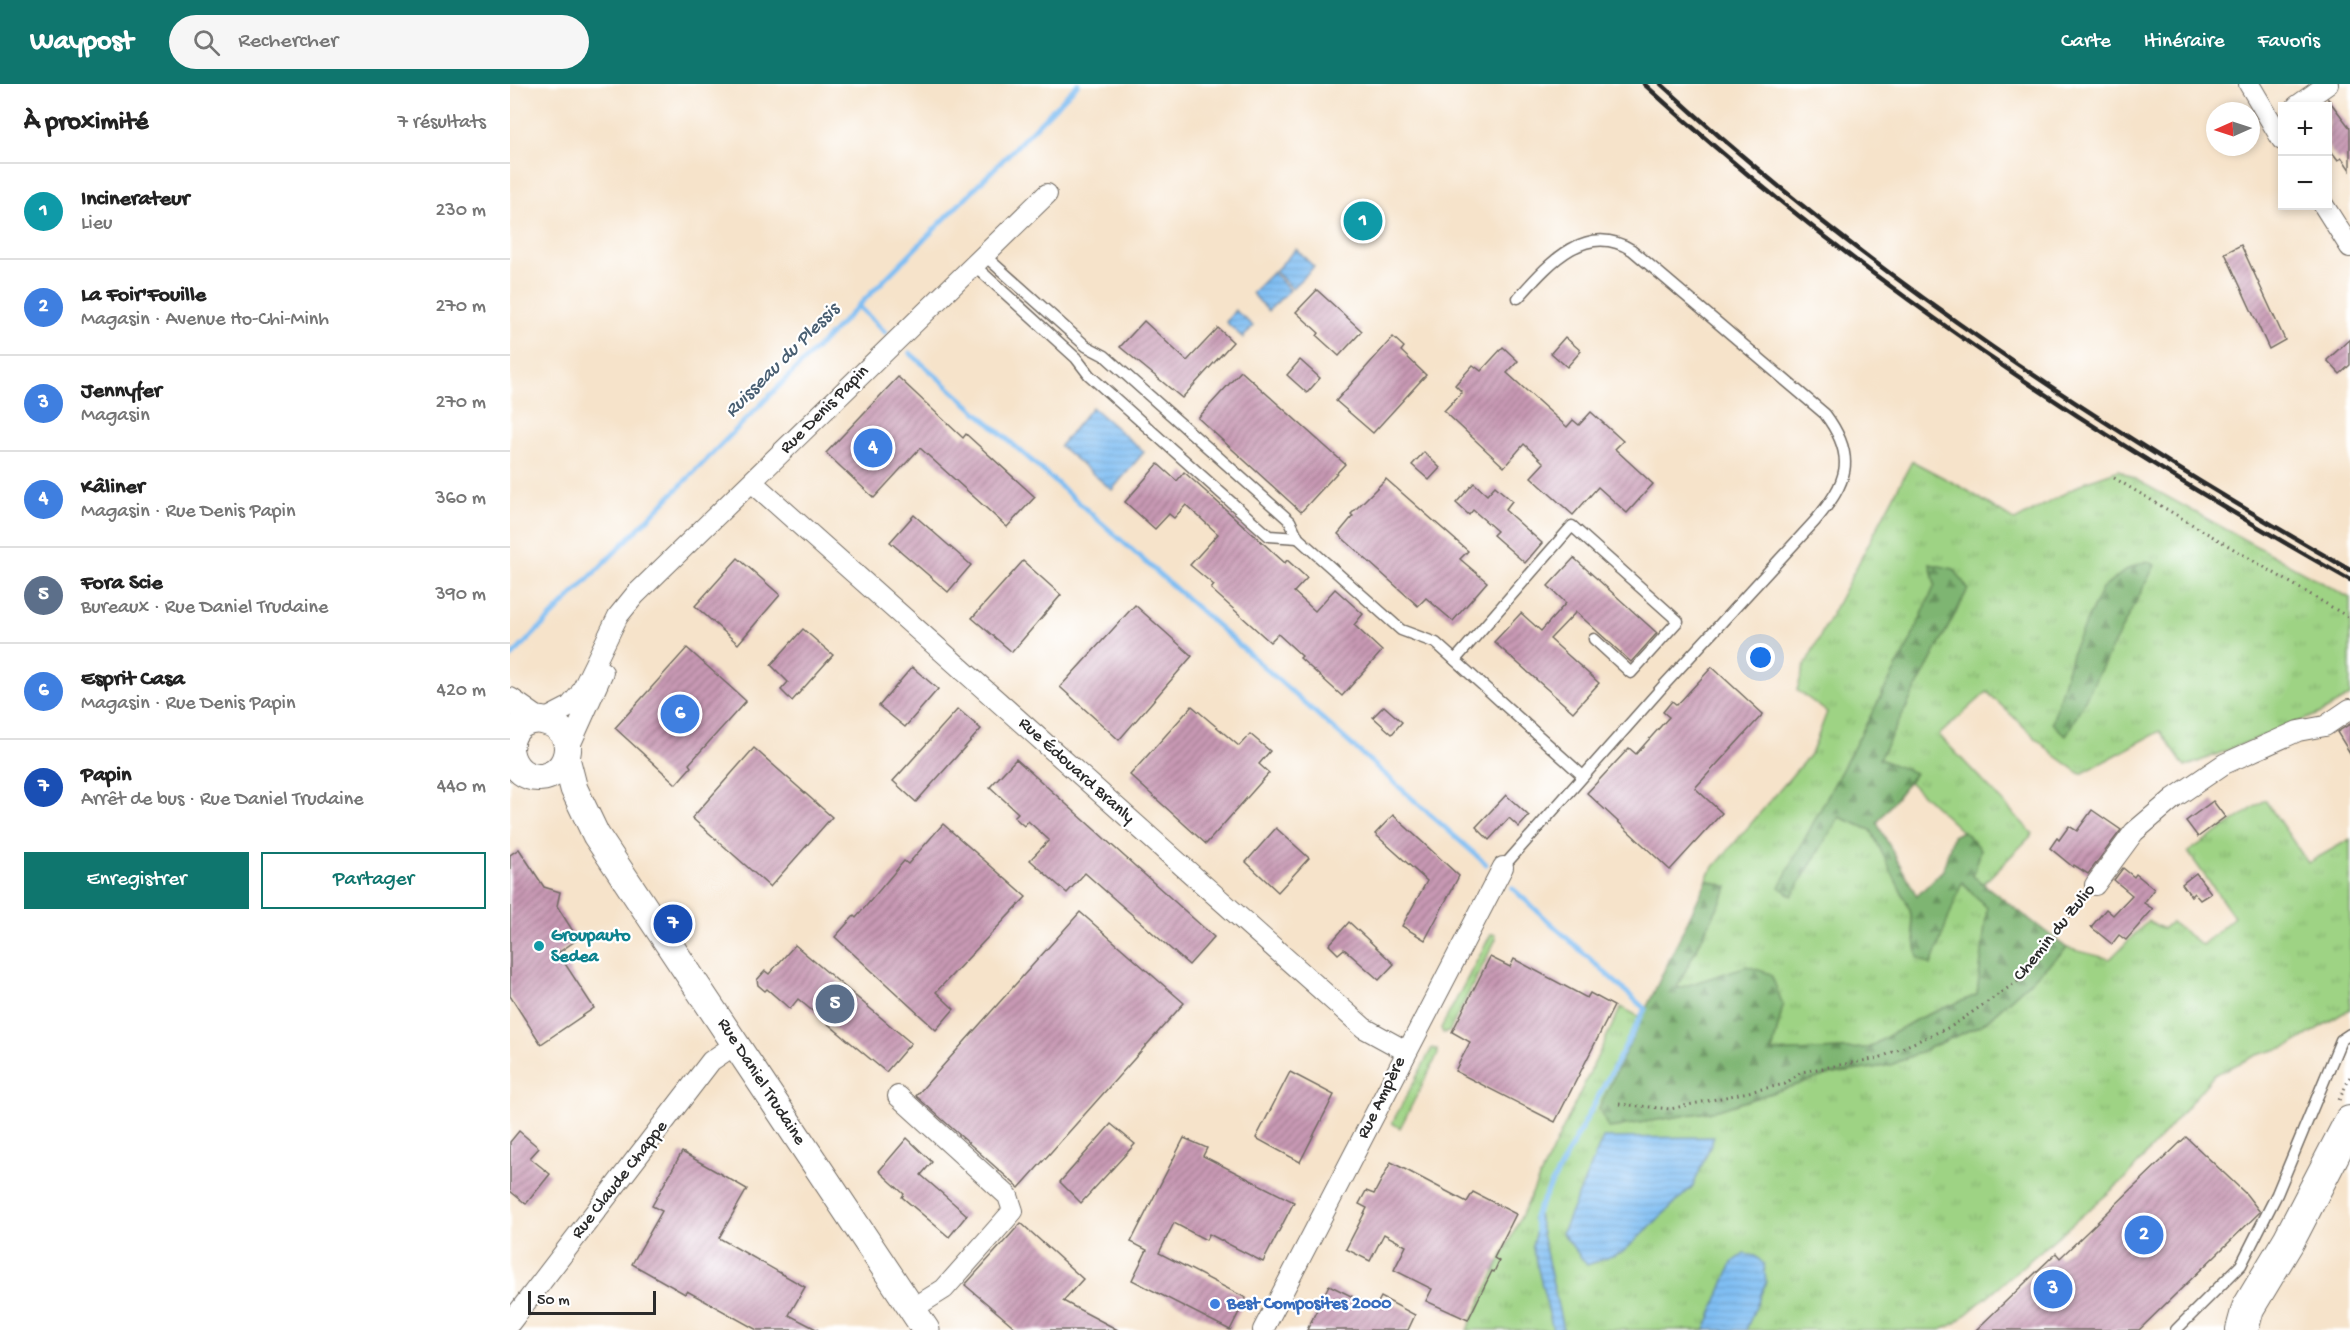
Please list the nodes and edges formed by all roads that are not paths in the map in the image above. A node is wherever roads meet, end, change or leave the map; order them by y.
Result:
1 (2249, 84) edge
2 (2328, 84) edge
3 (2303, 102) edge
4 (2278, 126) edge
5 (1047, 194) dead end
6 (2327, 210) edge
7 (2350, 247) edge
8 (979, 260) junction
9 (1518, 298) dead end
10 (752, 482) junction
11 (1298, 538) junction
12 (611, 631) junction
13 (1594, 639) dead end
14 (1455, 660) junction
15 (510, 700) edge
16 (2350, 709) edge
17 (540, 720) junction
18 (514, 752) edge
19 (567, 755) junction
20 (1583, 777) junction
21 (596, 835) junction
22 (1503, 867) joint
23 (2095, 885) road end
24 (2350, 1034) edge
25 (736, 1044) junction
26 (1406, 1051) junction
27 (898, 1096) dead end
28 (2348, 1133) edge
29 (2289, 1240) junction
30 (919, 1320) edge
31 (510, 1323) edge
32 (1263, 1330) edge
33 (2176, 1330) edge
34 (2242, 1330) edge
35 (2254, 1330) edge

1 - 4 street
2 - 3 street
5 - 8 street, Rue Denis Papin
6 - 7 street
8 - 10 street, Rue Denis Papin
8 - 11 lane
8 - 11 lane
9 - 20 lane
10 - 12 street, Rue Denis Papin
10 - 26 street, Rue Édouard Branly
11 - 14 lane
12 - 17 street, Rue Denis Papin
12 - 19 street, Rue Denis Papin
13 - 14 lane
14 - 20 lane
15 - 17 street
16 - 23 street, Chemin du Zulio
17 - 18 main road
17 - 19 main road
18 - 19 main road
18 - 21 main road, Rue Daniel Trudaine
19 - 21 main road, Rue Daniel Trudaine
20 - 22 lane
21 - 25 main road, Rue Daniel Trudaine
22 - 26 street, Rue Ampère
24 - 33 lane
25 - 30 main road, Rue Daniel Trudaine
25 - 31 street, Rue Claude Chappe
26 - 32 street, Rue Ampère
27 - 30 street
28 - 29 main road
29 - 34 main road
29 - 35 main road

